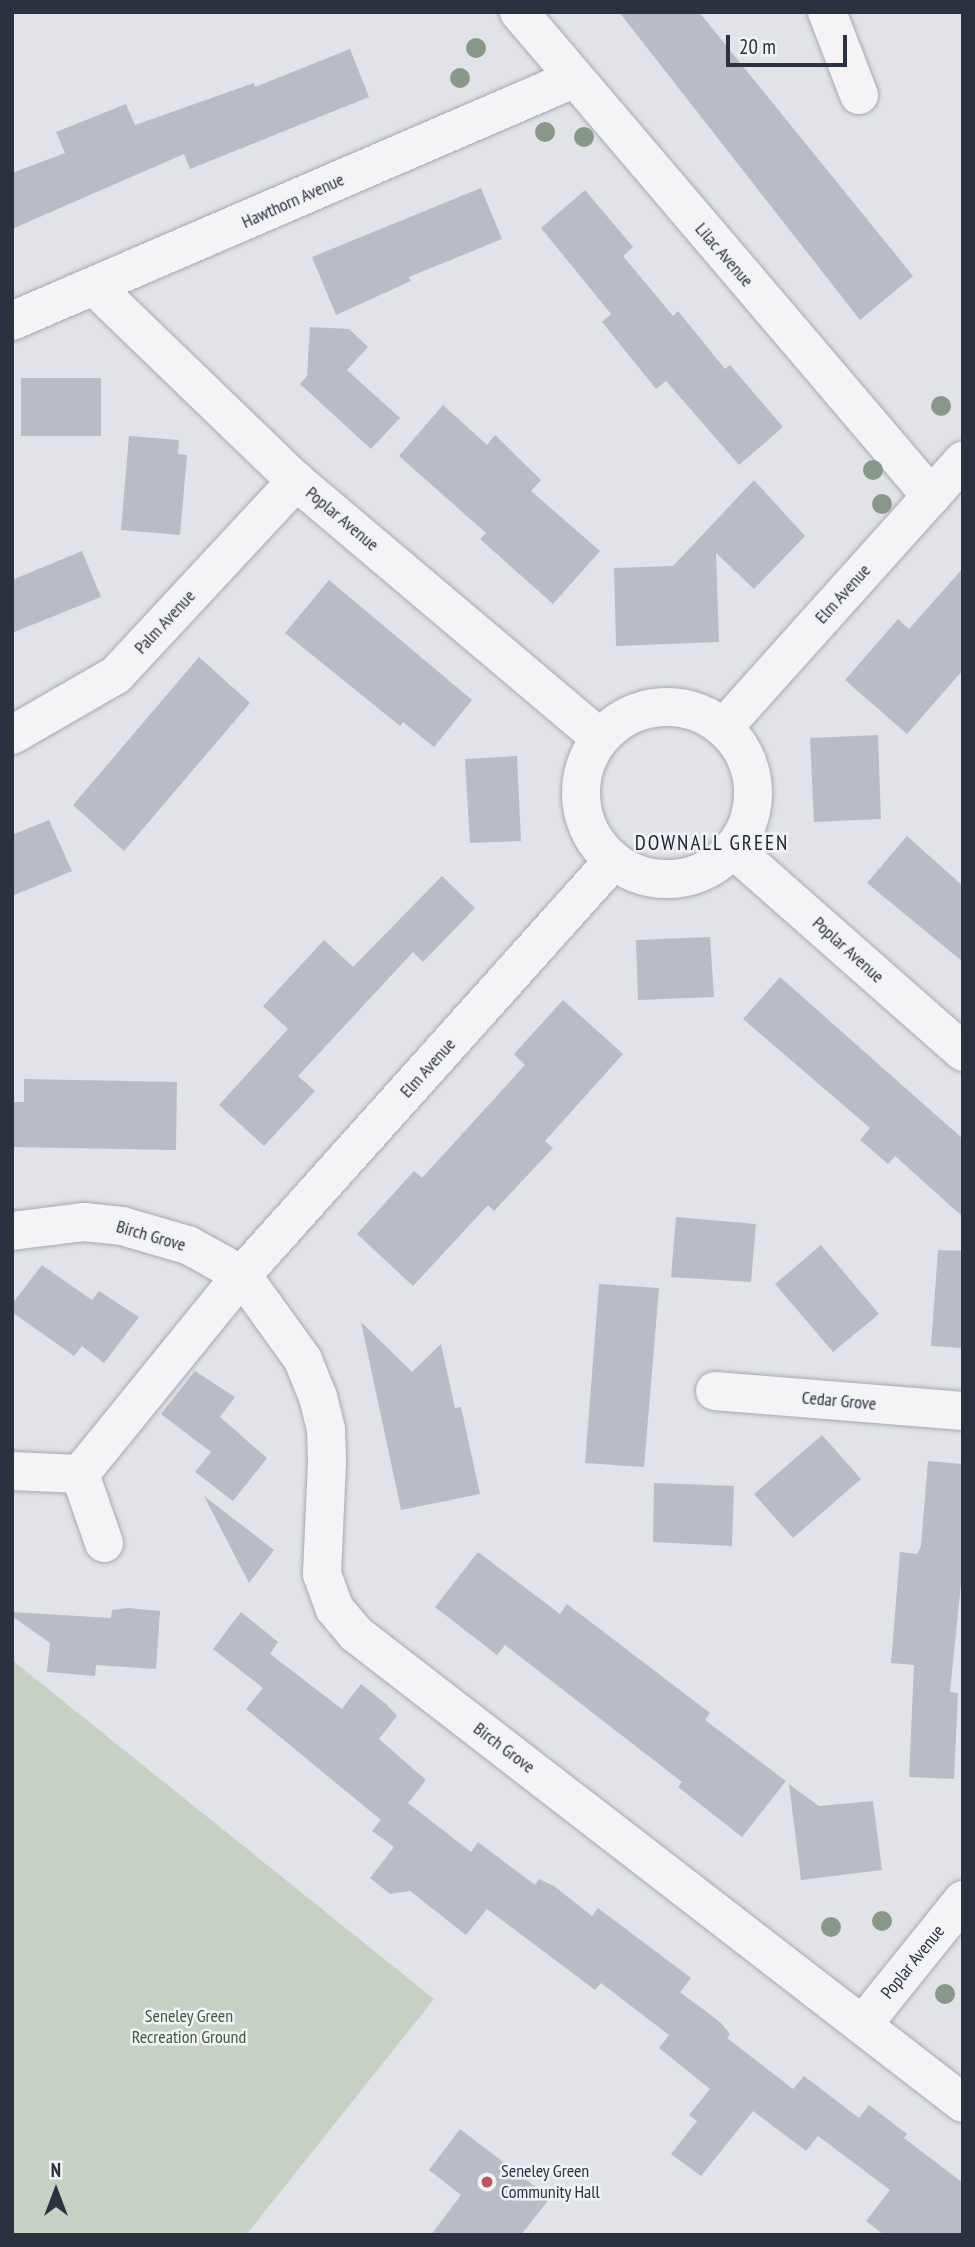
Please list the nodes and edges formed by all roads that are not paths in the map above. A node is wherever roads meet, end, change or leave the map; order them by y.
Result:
1 (519, 12) edge
2 (827, 12) edge
3 (573, 79) junction
4 (859, 95) dead end
5 (96, 288) junction
6 (12, 321) edge
7 (963, 461) edge
8 (296, 481) junction
9 (931, 496) junction
10 (724, 727) junction
11 (12, 734) edge
12 (599, 737) junction
13 (733, 849) junction
14 (613, 861) junction
15 (963, 1052) edge
16 (12, 1231) edge
17 (242, 1275) junction
18 (715, 1391) dead end
19 (963, 1411) edge
20 (12, 1471) edge
21 (80, 1474) junction
22 (104, 1543) dead end
23 (963, 1900) edge
24 (864, 2023) junction
25 (963, 2103) edge

1 - 3 street, Lilac Avenue
2 - 4 street
3 - 5 street, Hawthorn Avenue
3 - 9 street, Lilac Avenue
5 - 6 street, Hawthorn Avenue
5 - 8 street, Poplar Avenue
7 - 9 street, Elm Avenue
8 - 11 street, Palm Avenue
8 - 12 street, Poplar Avenue
9 - 10 street, Elm Avenue
10 - 12 street
10 - 13 street
12 - 14 street
13 - 14 street
13 - 15 street, Poplar Avenue
14 - 17 street, Elm Avenue
16 - 17 street, Birch Grove
17 - 21 street
17 - 24 street, Birch Grove
18 - 19 street, Cedar Grove
20 - 21 street
21 - 22 street
23 - 24 street, Poplar Avenue
24 - 25 street, Birch Grove

